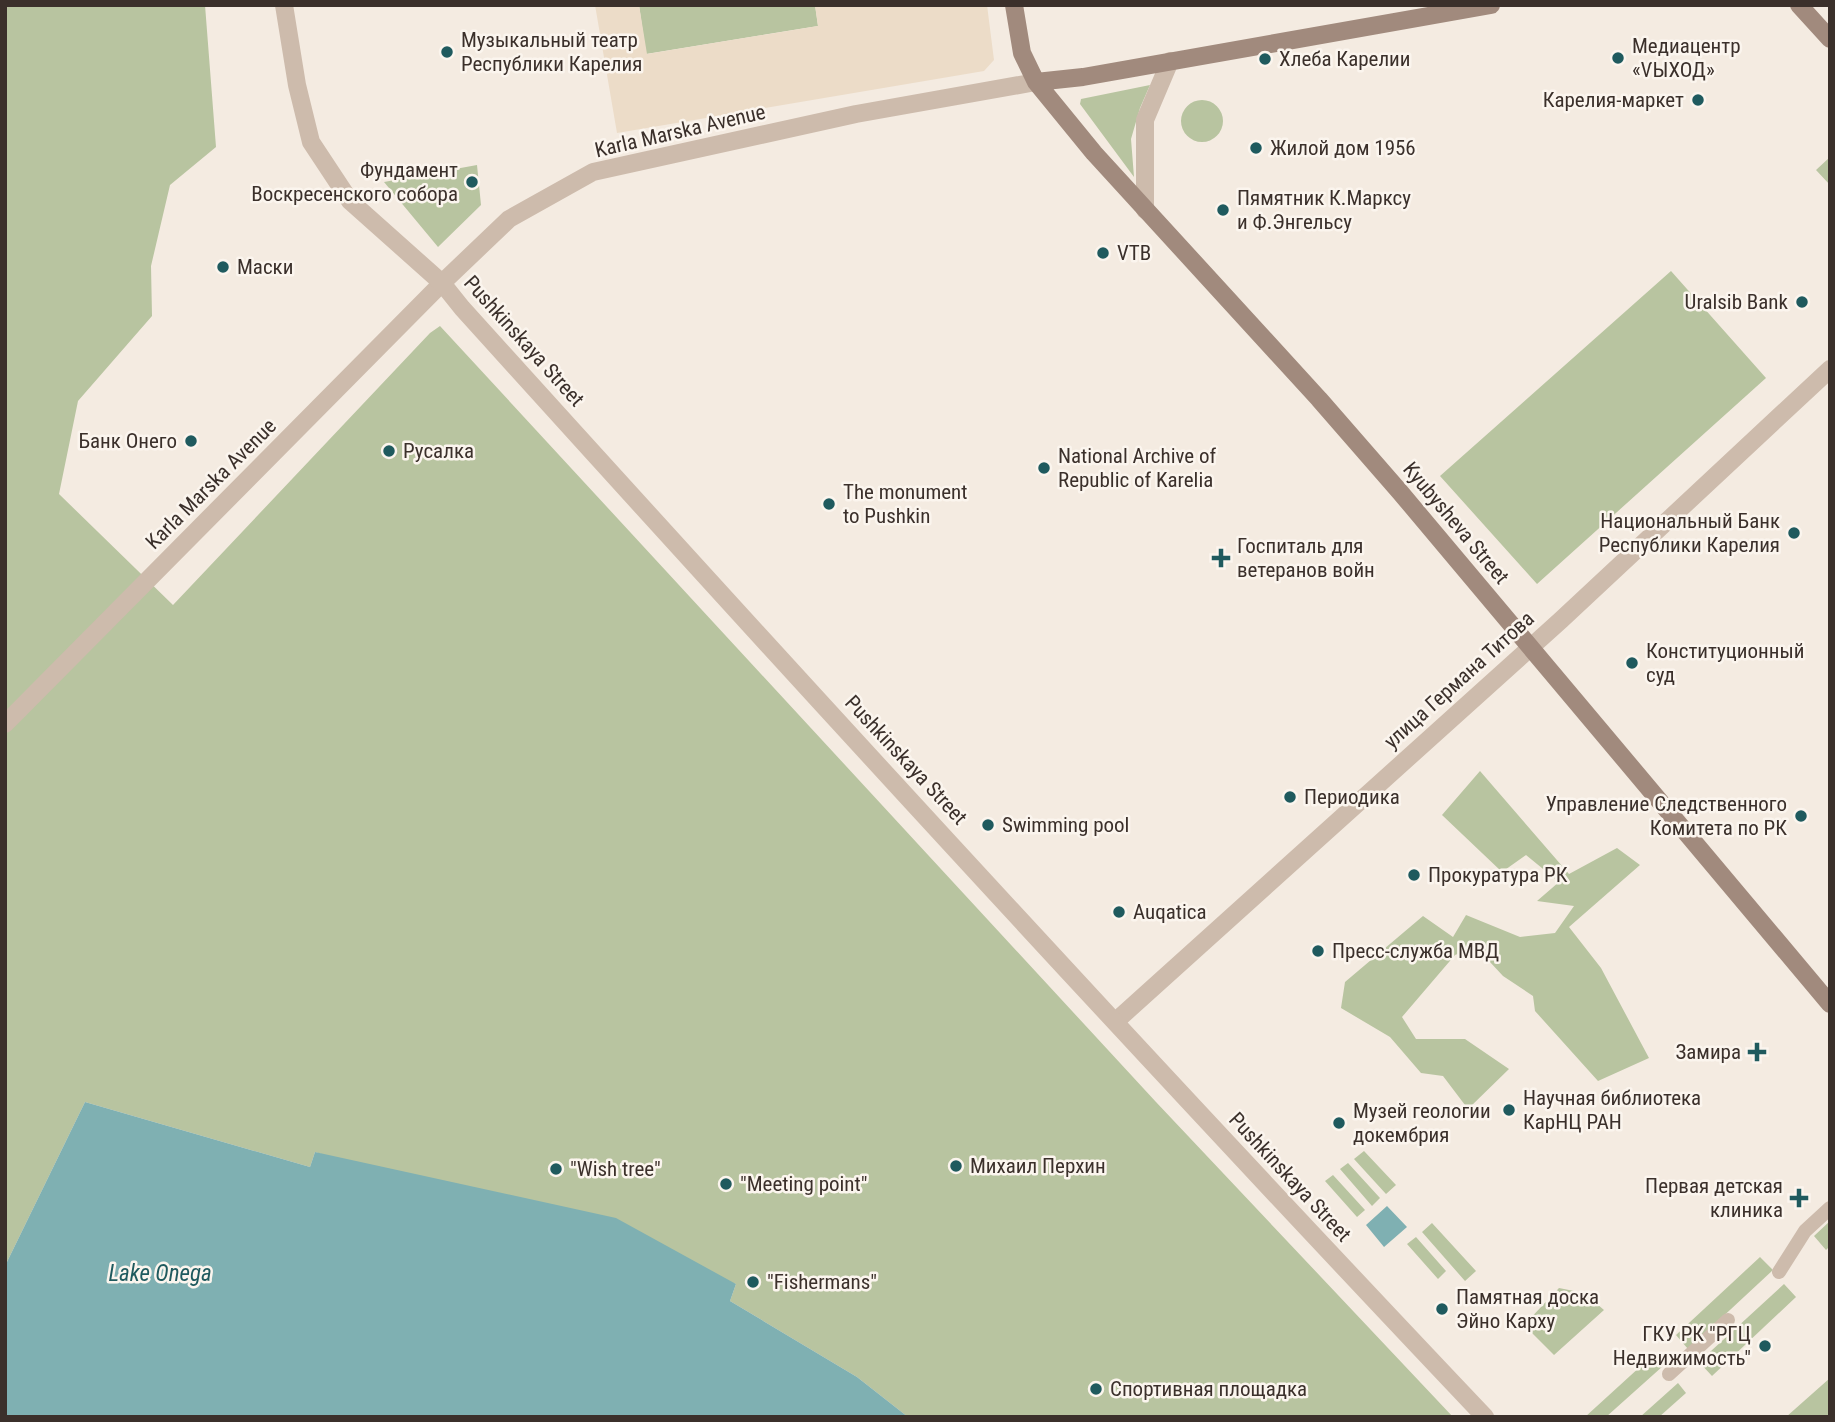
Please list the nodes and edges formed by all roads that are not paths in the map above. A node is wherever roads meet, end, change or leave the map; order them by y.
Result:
1 (284, 5) edge
2 (1014, 5) edge
3 (1491, 5) edge
4 (1800, 5) edge
5 (1830, 39) edge
6 (1170, 61) junction
7 (1036, 82) junction
8 (1145, 210) junction
9 (442, 283) junction
10 (1830, 369) edge
11 (1531, 646) junction
12 (5, 724) edge
13 (1830, 1004) edge
14 (1116, 1021) junction
15 (1830, 1208) edge
16 (1779, 1272) dead end
17 (1728, 1320) dead end
18 (1669, 1374) dead end
19 (1485, 1417) edge

1 - 9 street, Pushkinskaya Street
2 - 7 main road, Kyubysheva Street
3 - 6 main road, Karla Marska Avenue
4 - 5 main road
6 - 7 main road, Karla Marska Avenue
6 - 8 street
7 - 8 main road, Kyubysheva Street
7 - 9 street, Karla Marska Avenue
8 - 11 main road, Kyubysheva Street
9 - 12 street, Karla Marska Avenue
9 - 14 street, Pushkinskaya Street
10 - 11 street, улица Германа Титова
11 - 13 main road, Kyubysheva Street
11 - 14 street, улица Германа Титова
14 - 19 street, Pushkinskaya Street
15 - 16 street
17 - 18 street

